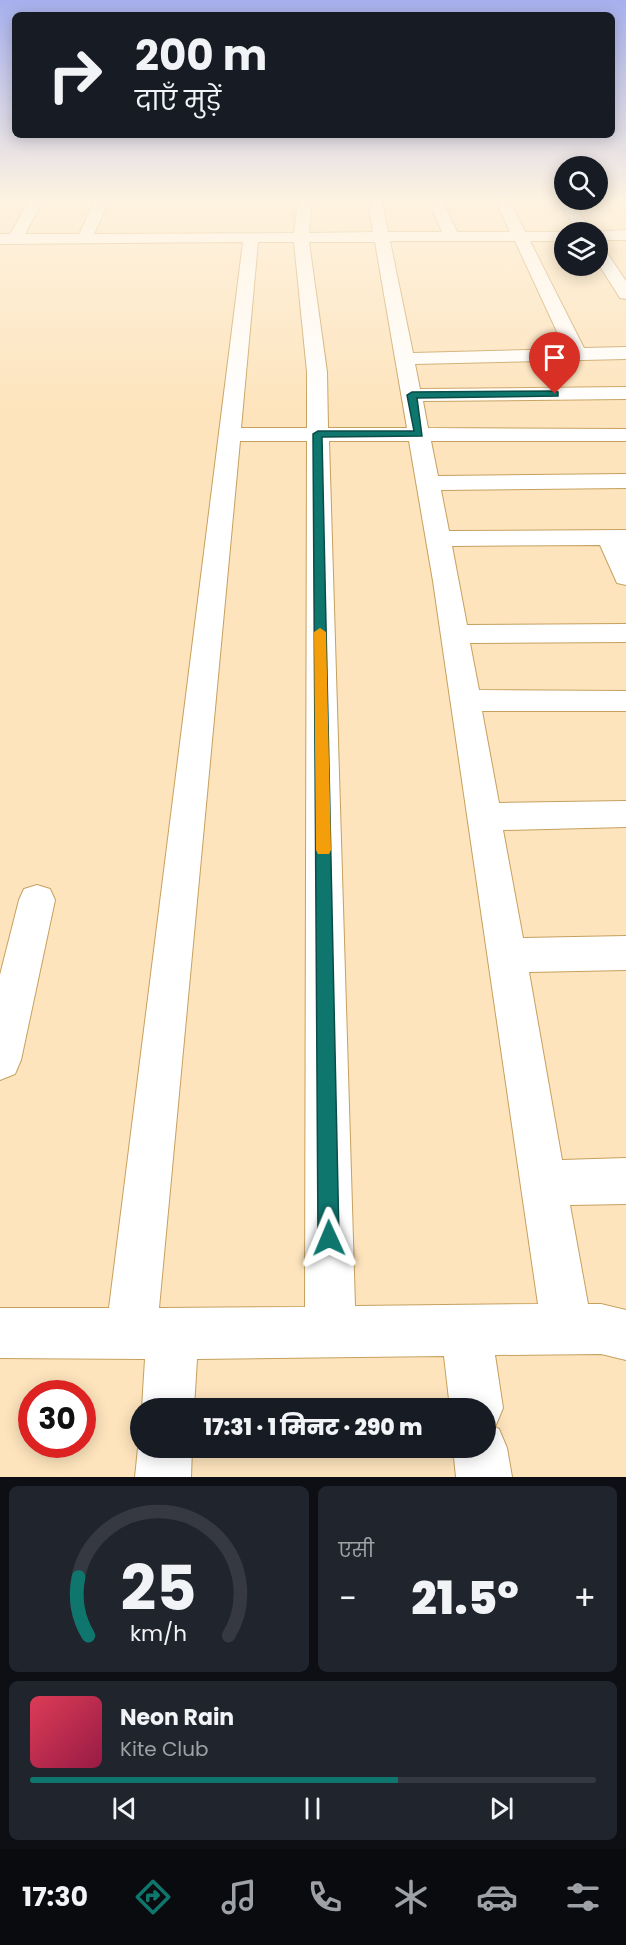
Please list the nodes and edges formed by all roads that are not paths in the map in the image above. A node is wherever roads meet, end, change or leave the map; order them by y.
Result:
1 (248, 270) edge
2 (305, 270) edge
3 (388, 270) edge
4 (536, 270) edge
5 (610, 270) edge
6 (626, 294) edge
7 (626, 353) edge
8 (577, 354) junction
9 (405, 359) junction
10 (626, 393) edge
11 (412, 395) junction
12 (230, 434) junction
13 (318, 434) junction
14 (419, 434) junction
15 (626, 435) edge
16 (626, 481) edge
17 (428, 483) junction
18 (618, 537) edge
19 (439, 539) junction
20 (626, 577) edge
21 (626, 633) edge
22 (455, 634) junction
23 (466, 700) junction
24 (626, 701) edge
25 (626, 814) edge
26 (485, 817) junction
27 (37, 900) dead end
28 (626, 953) edge
29 (507, 955) junction
30 (0, 1060) edge
31 (626, 1181) edge
32 (543, 1183) junction
33 (567, 1329) junction
34 (466, 1330) junction
35 (330, 1332) junction
36 (0, 1333) edge
37 (152, 1333) junction
38 (626, 1335) edge
39 (166, 1398) edge
40 (475, 1398) edge
41 (164, 1458) edge
42 (481, 1458) edge
43 (163, 1477) edge
44 (484, 1477) edge

1 - 12 street
2 - 13 street
3 - 9 street
4 - 8 street
5 - 6 street
7 - 8 street
8 - 9 street
9 - 11 street
10 - 11 street
11 - 14 street
12 - 13 street
12 - 37 street
13 - 14 street
13 - 35 street
14 - 15 street
14 - 17 street
16 - 17 street
17 - 19 street
18 - 19 street
18 - 20 street
19 - 22 street
21 - 22 street
22 - 23 street
23 - 24 street
23 - 26 street
25 - 26 street
26 - 29 street
27 - 30 street
28 - 29 street
29 - 32 street
31 - 32 street
32 - 33 street
33 - 34 street
33 - 38 street
34 - 35 street
34 - 40 street
35 - 37 street
36 - 37 street
37 - 39 street
41 - 43 street
42 - 44 street

